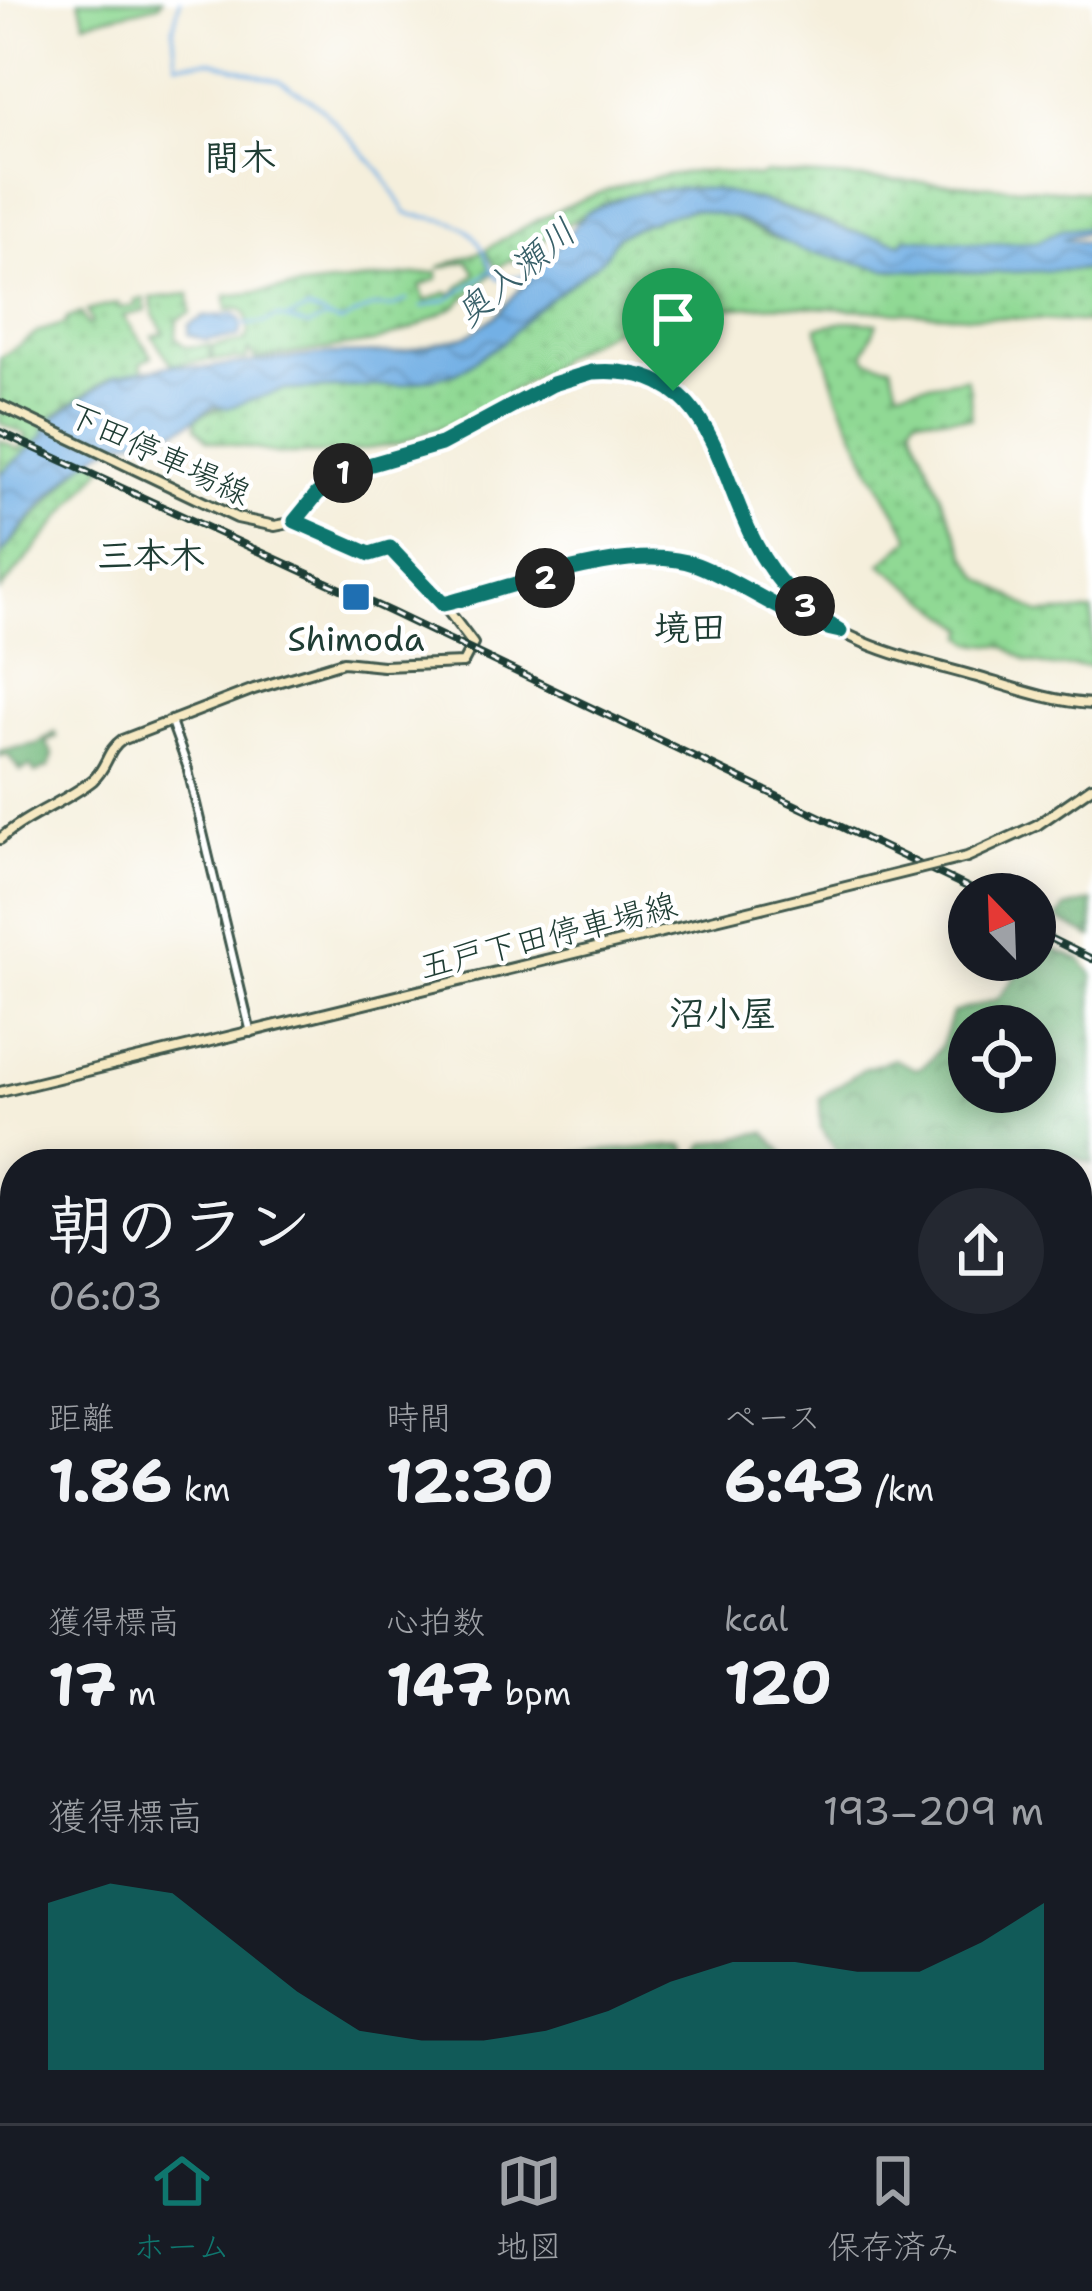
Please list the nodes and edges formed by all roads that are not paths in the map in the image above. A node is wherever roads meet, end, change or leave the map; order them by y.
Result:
1 (0, 405) edge
2 (295, 521) junction
3 (791, 594) junction
4 (772, 600) junction
5 (443, 604) junction
6 (783, 607) junction
7 (840, 631) junction
8 (1092, 704) edge
9 (170, 722) junction
10 (1092, 787) edge
11 (0, 839) edge
12 (251, 1033) junction
13 (0, 1092) edge

1 - 2 main road, 下田停車場線
2 - 3 main road
2 - 5 main road, 下田停車場線
3 - 4 street
3 - 6 street
3 - 7 main road
4 - 5 street
4 - 6 street
5 - 9 main road
6 - 7 street
7 - 8 main road
9 - 11 main road
9 - 12 street
10 - 12 main road, 五戸下田停車場線, bridge
12 - 13 main road, 五戸下田停車場線

